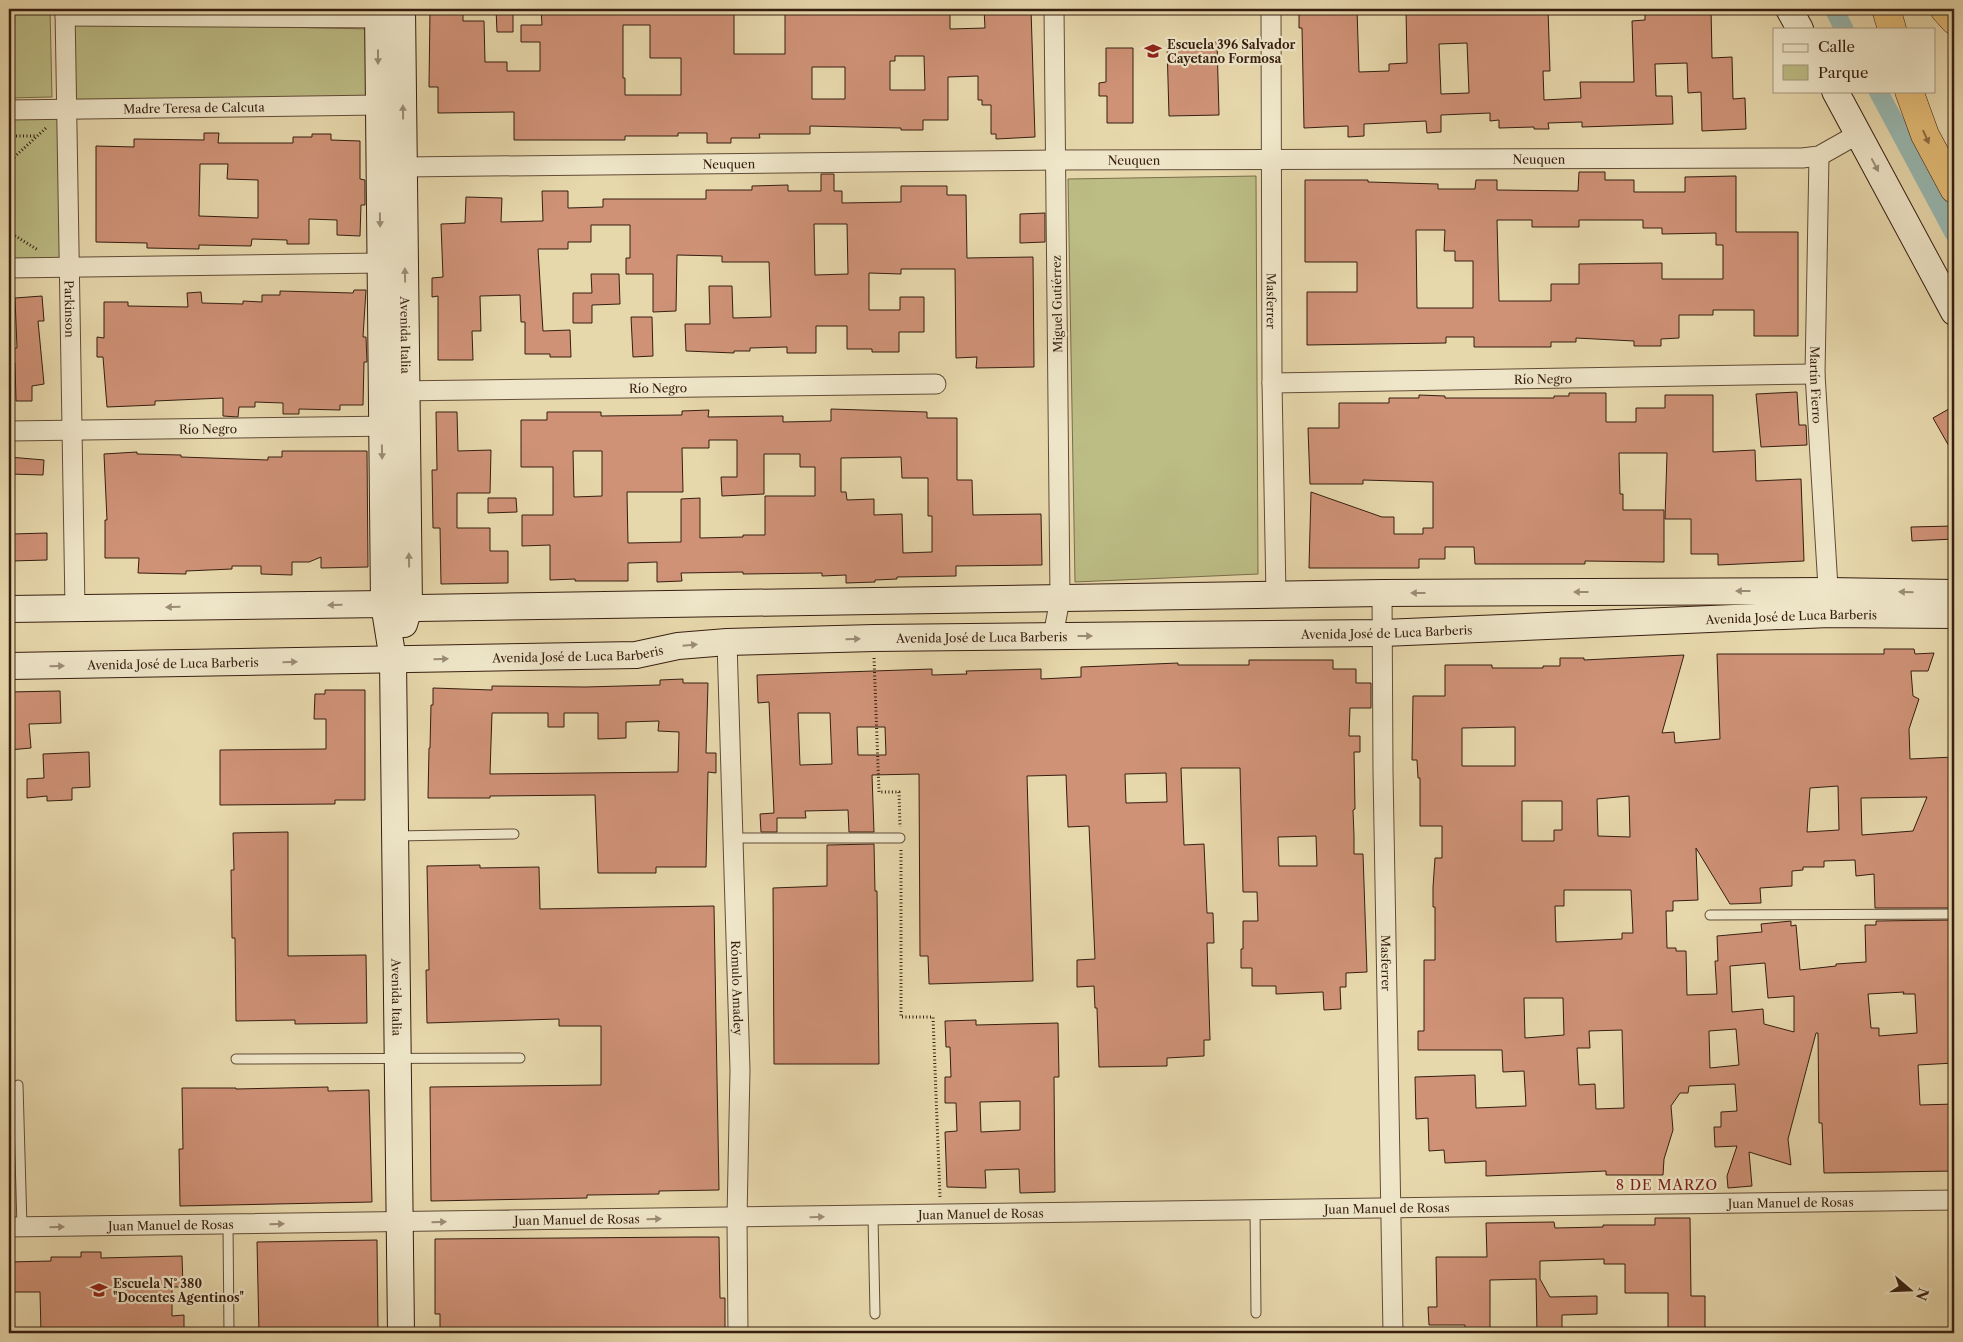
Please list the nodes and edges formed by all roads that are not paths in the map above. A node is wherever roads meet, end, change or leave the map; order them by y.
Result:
1 (1054, 9) edge
2 (1271, 9) edge
3 (1789, 9) edge
4 (1886, 9) edge
5 (1944, 9) edge
6 (65, 13) edge
7 (390, 13) edge
8 (1954, 20) edge
9 (1799, 28) edge
10 (1892, 28) edge
11 (1836, 92) edge
12 (1909, 92) edge
13 (379, 105) junction
14 (66, 109) junction
15 (9, 110) edge
16 (1858, 134) junction
17 (1819, 156) junction
18 (1056, 160) junction
19 (1272, 160) junction
20 (404, 167) junction
21 (1954, 189) edge
22 (380, 263) junction
23 (9, 268) edge
24 (69, 268) junction
25 (1954, 312) edge
26 (1815, 374) junction
27 (1272, 383) junction
28 (936, 384) dead end
29 (394, 391) junction
30 (395, 426) junction
31 (72, 430) junction
32 (9, 431) edge
33 (1382, 593) junction
34 (1954, 593) edge
35 (1276, 595) junction
36 (1060, 599) junction
37 (1829, 602) junction
38 (384, 604) junction
39 (75, 608) junction
40 (409, 608) junction
41 (9, 609) edge
42 (1954, 615) edge
43 (1383, 633) junction
44 (1053, 636) junction
45 (727, 642) junction
46 (393, 660) junction
47 (9, 666) edge
48 (514, 834) dead end
49 (395, 836) junction
50 (733, 838) junction
51 (900, 838) road end
52 (1954, 914) edge
53 (1710, 915) dead end
54 (520, 1058) dead end
55 (236, 1059) dead end
56 (396, 1059) junction
57 (18, 1086) dead end
58 (1954, 1200) edge
59 (1391, 1208) junction
60 (1255, 1210) junction
61 (873, 1216) junction
62 (737, 1218) junction
63 (399, 1222) junction
64 (228, 1225) junction
65 (16, 1227) edge
66 (1256, 1313) dead end
67 (875, 1314) dead end
68 (229, 1333) edge
69 (401, 1333) edge
70 (738, 1333) edge
71 (1392, 1333) edge

1 - 18 street, Miguel Gutiérrez
2 - 19 street, Masferrer
3 - 9 main road
4 - 10 highway
5 - 8 highway
6 - 7 street
6 - 14 street, Parkinson
7 -> 13 main road, Avenida Italia
20 -> 7 main road, Avenida Italia
11 - 16 main road
12 -> 21 highway
13 - 14 street, Madre Teresa de Calcuta
13 -> 22 main road, Avenida Italia
14 - 15 street, Madre Teresa de Calcuta
14 - 24 street, Parkinson
16 - 17 street, Neuquen
16 -> 25 main road
17 - 19 street, Neuquen
17 - 26 street, Martín Fierro
18 - 19 street, Neuquen
18 - 20 street, Neuquen
18 - 36 street, Miguel Gutiérrez
19 - 27 street, Masferrer
29 -> 20 main road, Avenida Italia
22 - 24 street
22 - 29 main road, Avenida Italia
23 - 24 street
24 - 31 street, Parkinson
26 - 27 street, Río Negro
26 - 37 street, Martín Fierro
27 - 35 street, Masferrer
28 - 29 street, Río Negro
29 - 30 main road, Avenida Italia
30 - 31 street, Río Negro
30 -> 38 main road, Avenida Italia
40 -> 30 main road, Avenida Italia
31 - 32 street, Río Negro
31 - 39 street, Parkinson
33 - 35 main road, Avenida José de Luca Barberis
37 -> 33 main road, Avenida José de Luca Barberis
33 - 43 street, Masferrer
34 -> 37 main road, Avenida José de Luca Barberis
35 - 36 main road, Avenida José de Luca Barberis
36 - 40 main road, Avenida José de Luca Barberis
36 - 44 street, Miguel Gutiérrez
37 - 42 main road, Avenida José de Luca Barberis
37 - 43 main road, Avenida José de Luca Barberis
38 -> 39 main road, Avenida José de Luca Barberis
38 - 40 main road, Avenida José de Luca Barberis
38 - 46 main road, Avenida Italia
39 - 41 main road, Avenida José de Luca Barberis
40 - 46 main road, Avenida Italia
44 -> 43 main road, Avenida José de Luca Barberis
43 - 59 street, Masferrer
45 -> 44 main road, Avenida José de Luca Barberis
46 -> 45 main road, Avenida José de Luca Barberis
45 - 50 street, Rómulo Amadey
47 -> 46 main road, Avenida José de Luca Barberis
46 - 49 main road, Avenida Italia
48 - 49 lane
49 - 56 main road, Avenida Italia
50 - 51 lane
50 - 62 street, Rómulo Amadey
52 - 53 lane
54 - 56 lane
55 - 56 lane
56 - 63 main road, Avenida Italia
57 - 65 lane
58 - 59 street, Juan Manuel de Rosas
59 - 60 street, Juan Manuel de Rosas
59 - 71 street, Masferrer
60 - 61 street, Juan Manuel de Rosas
60 - 66 lane
62 -> 61 street, Juan Manuel de Rosas
61 - 67 lane
63 -> 62 street, Juan Manuel de Rosas
62 - 70 street, Rómulo Amadey
64 -> 63 street, Juan Manuel de Rosas
63 - 69 main road, Avenida Italia
65 -> 64 street, Juan Manuel de Rosas
64 - 68 lane

